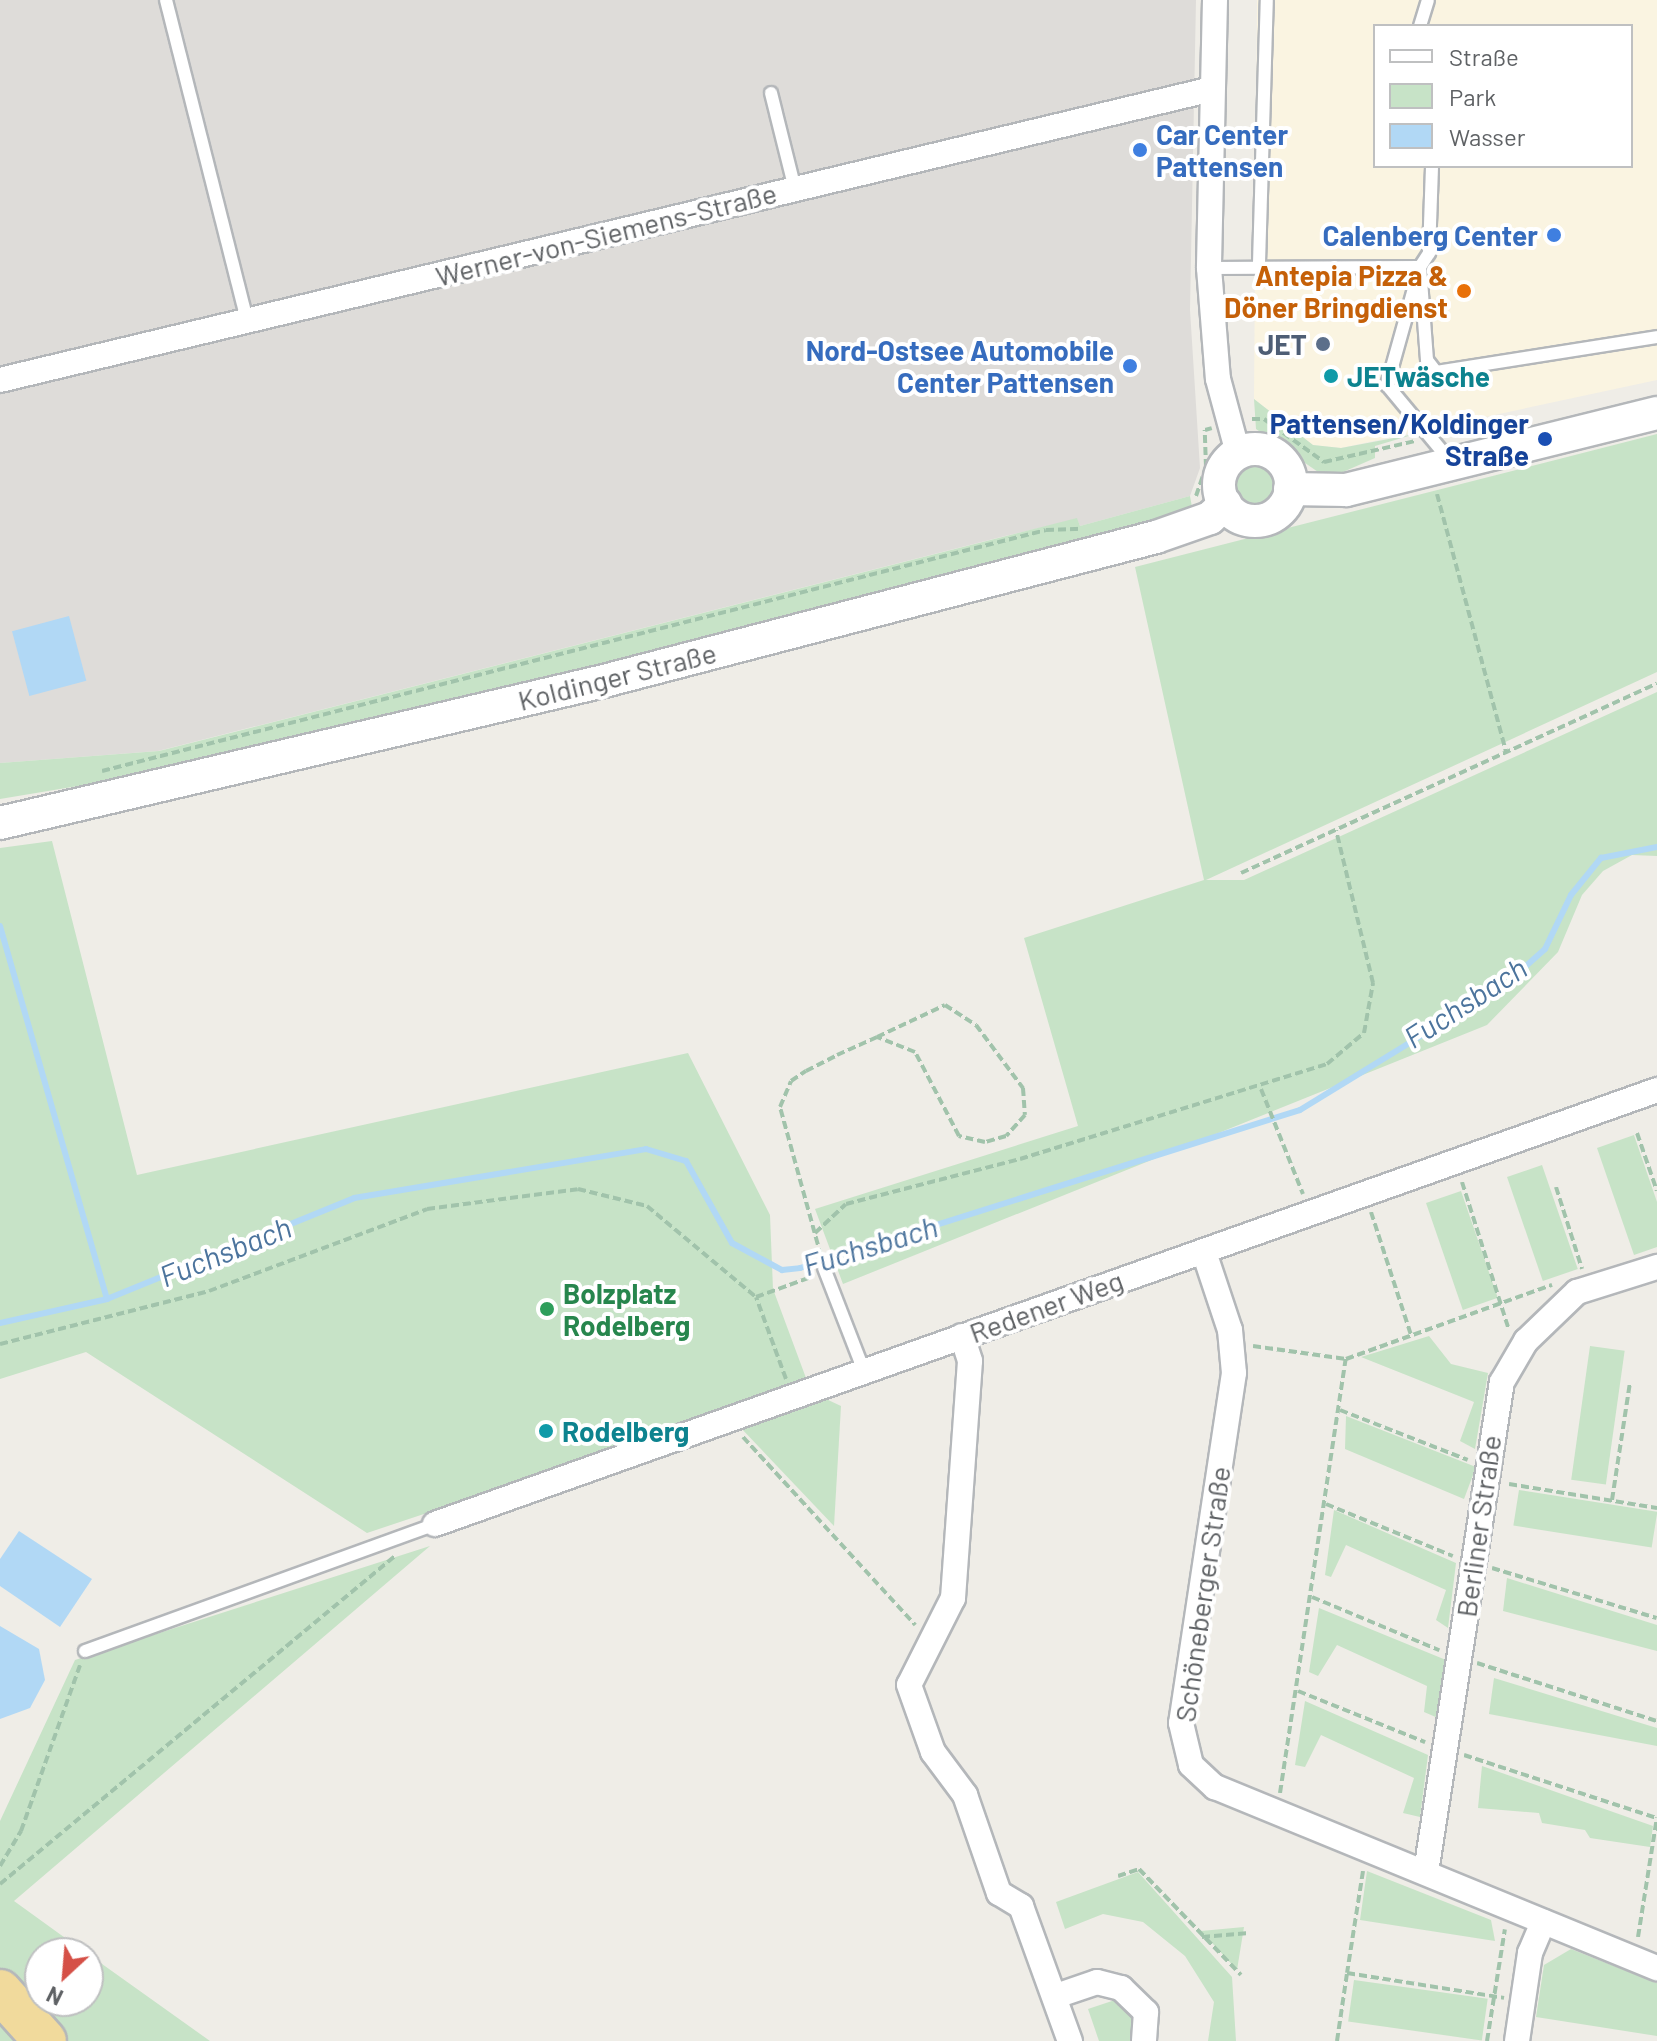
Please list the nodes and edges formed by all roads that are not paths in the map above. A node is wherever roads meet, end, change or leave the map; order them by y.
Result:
1 (166, 0) edge
2 (1215, 0) edge
3 (1267, 0) edge
4 (1428, 0) edge
5 (1421, 24) edge
6 (1212, 89) junction
7 (771, 93) dead end
8 (1432, 168) edge
9 (795, 189) junction
10 (1259, 263) junction
11 (1420, 267) junction
12 (1209, 268) junction
13 (247, 321) junction
14 (1657, 337) edge
15 (0, 380) edge
16 (1657, 413) edge
17 (1233, 439) junction
18 (1444, 476) junction
19 (1290, 489) junction
20 (1225, 504) junction
21 (0, 823) edge
22 (1657, 1090) edge
23 (1204, 1252) junction
24 (1657, 1267) edge
25 (825, 1270) road end
26 (962, 1336) junction
27 (864, 1371) junction
28 (435, 1524) joint
29 (85, 1651) road end
30 (1426, 1872) junction
31 (1543, 1922) junction
32 (1646, 1964) edge
33 (0, 1991) edge
34 (1056, 1996) junction
35 (45, 2041) edge
36 (1070, 2041) edge
37 (1144, 2041) edge
38 (1517, 2041) edge

1 - 13 lane
2 - 6 street
3 - 10 lane
4 - 5 lane
6 - 9 street, Werner-von-Siemens-Straße
6 - 12 street
7 - 9 lane
8 - 11 lane
9 - 13 street, Werner-von-Siemens-Straße
10 - 11 lane
10 - 12 lane
11 - 14 lane
11 - 18 lane
12 - 17 street
13 - 15 street, Werner-von-Siemens-Straße
16 - 18 street
17 - 19 street
17 - 20 street
18 - 19 street
19 - 20 street
20 - 21 street, Koldinger Straße
22 - 23 street, Redener Weg
23 - 26 street, Redener Weg
23 - 30 street, Schöneberger Straße
24 - 30 street, Berliner Straße
25 - 27 lane
26 - 27 street, Redener Weg
26 - 34 street
27 - 28 street, Redener Weg
28 - 29 lane
30 - 31 street, Schöneberger Straße
31 - 32 street, Schöneberger Straße
31 - 38 street
33 - 35 highway
34 - 36 street
34 - 37 street

